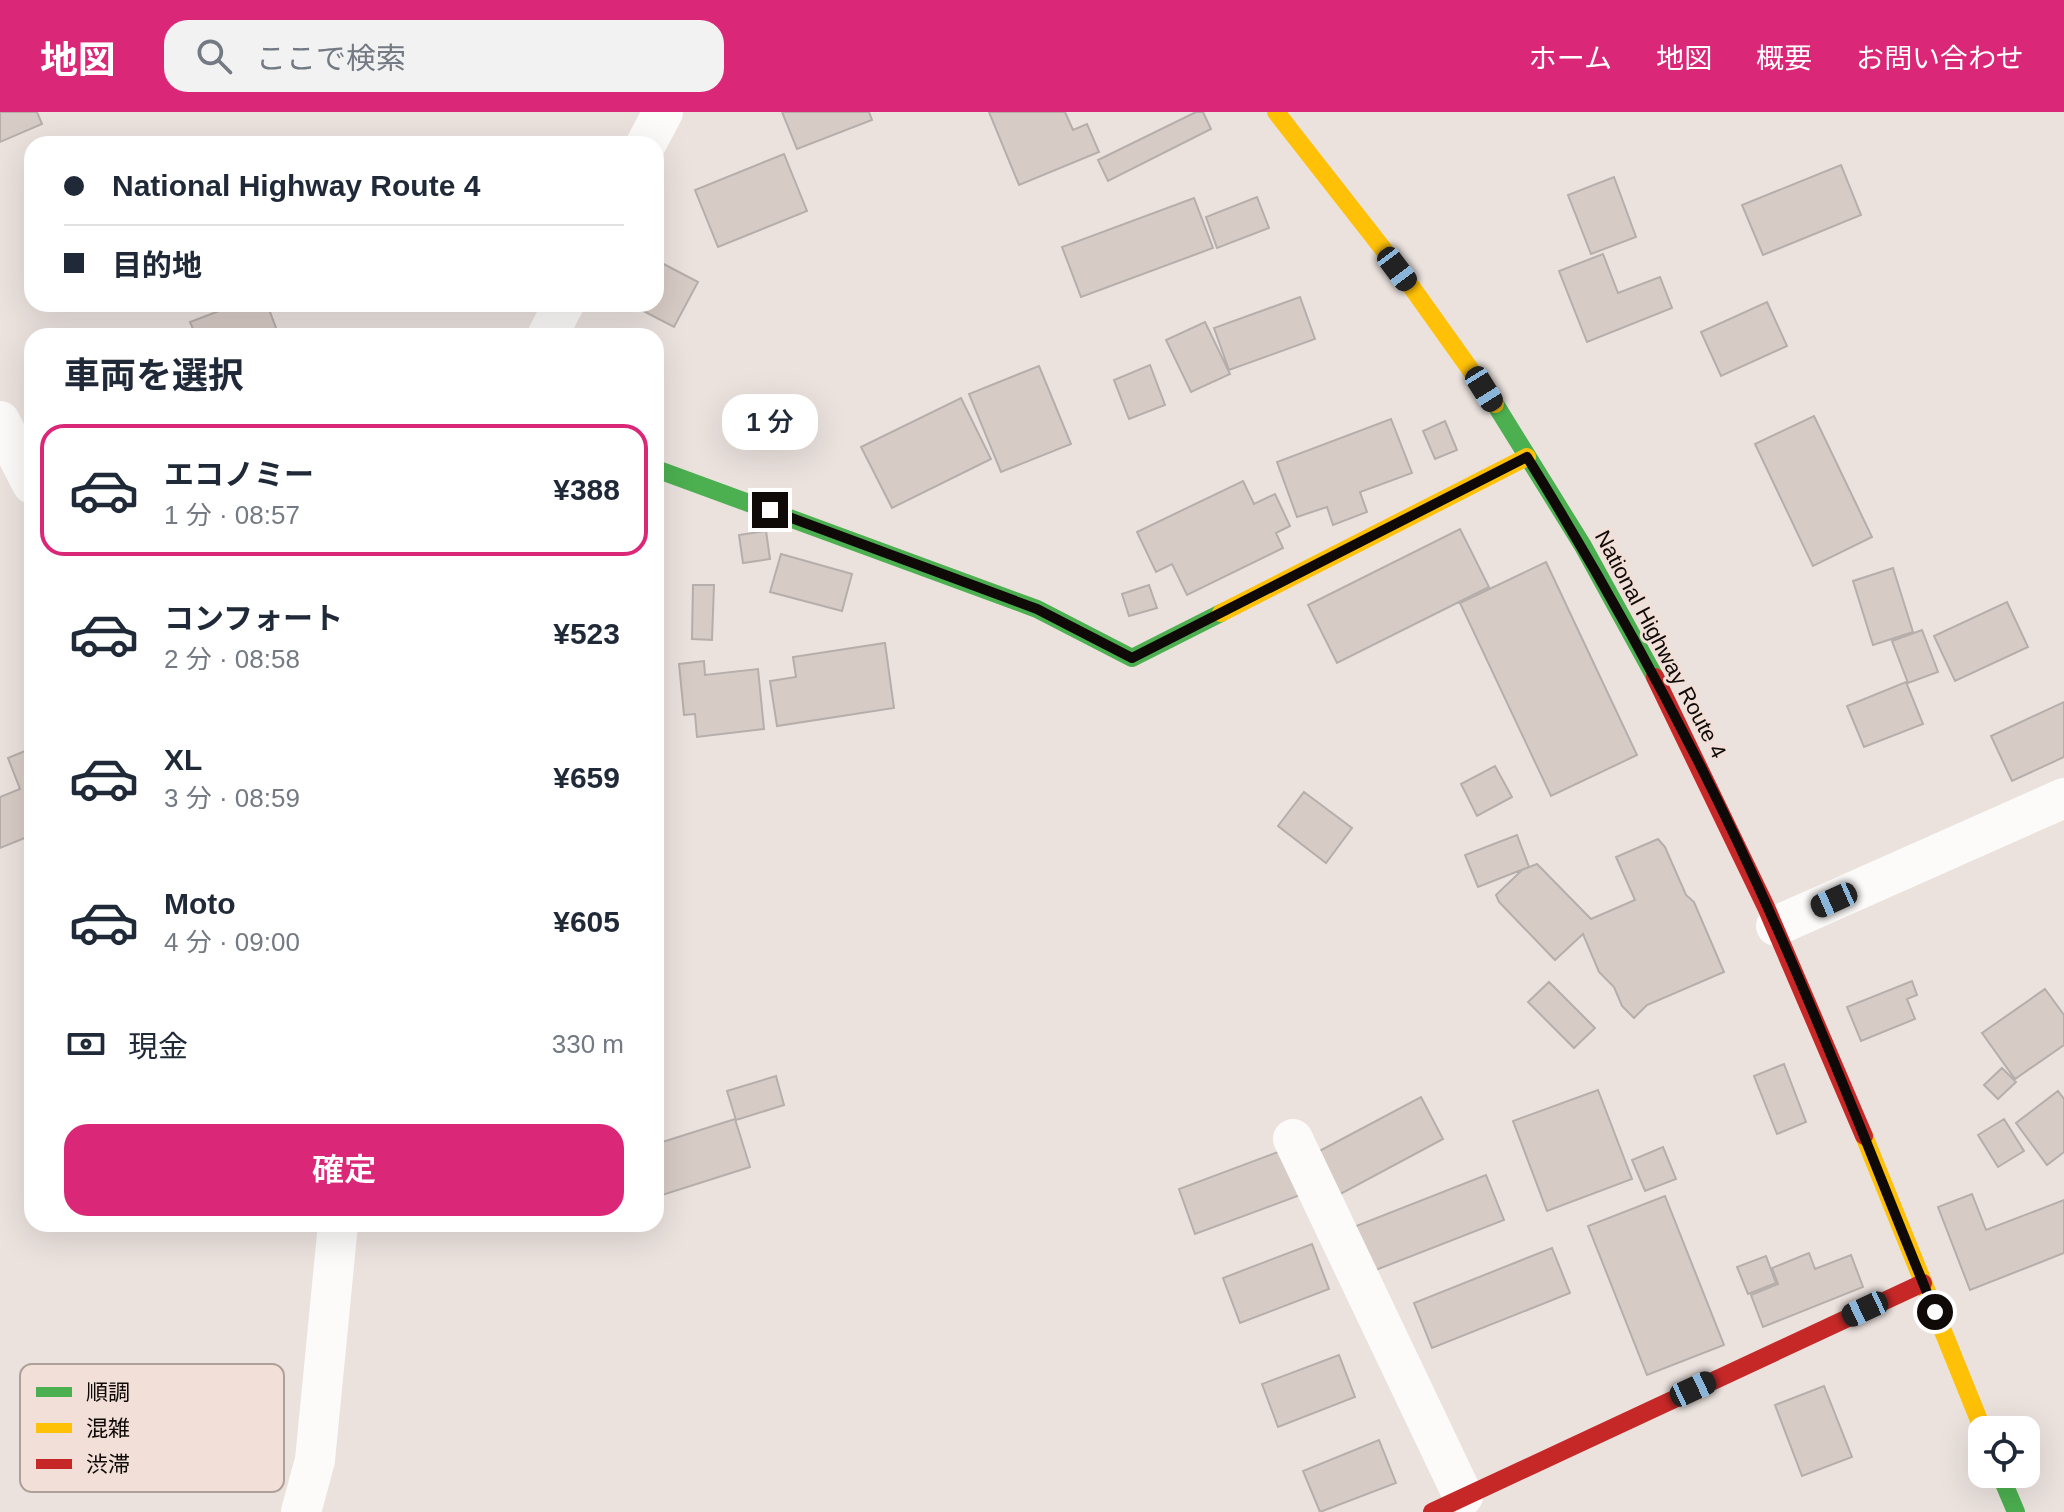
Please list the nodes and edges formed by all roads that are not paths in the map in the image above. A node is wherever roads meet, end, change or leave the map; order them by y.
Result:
1 (663, 112) edge
2 (1276, 112) edge
3 (650, 136) edge
4 (0, 421) edge
5 (1527, 457) junction
6 (24, 468) edge
7 (664, 472) edge
8 (2064, 798) edge
9 (1776, 926) junction
10 (1293, 1139) dead end
11 (337, 1232) edge
12 (1923, 1283) junction
13 (1977, 1416) edge
14 (2006, 1488) edge
15 (1447, 1504) edge
16 (301, 1512) edge
17 (2016, 1512) edge

1 - 3 street
2 - 5 main road, National Highway Route 4
4 - 6 street
5 - 7 main road
5 - 9 main road, National Highway Route 4
8 - 9 street
9 - 12 main road, National Highway Route 4
10 - 15 street
11 - 16 street
12 - 13 main road, National Highway Route 4
12 - 15 main road
14 - 17 main road

